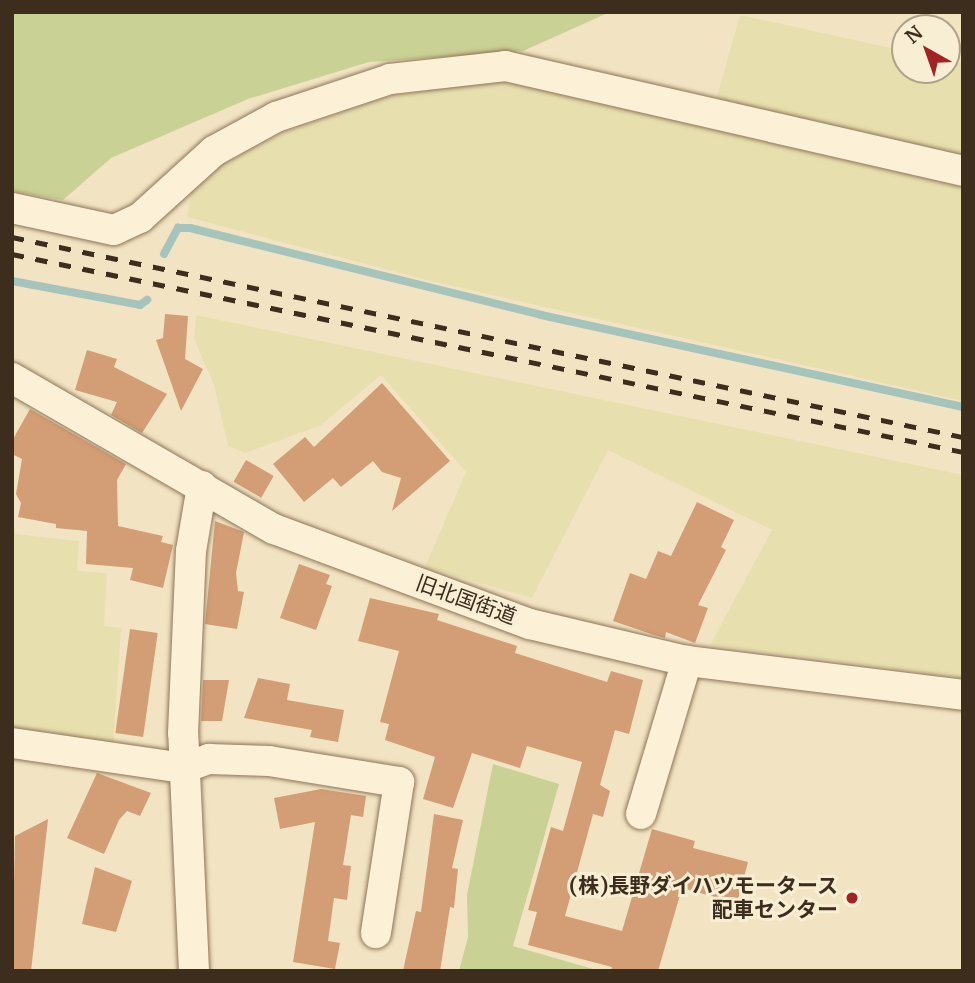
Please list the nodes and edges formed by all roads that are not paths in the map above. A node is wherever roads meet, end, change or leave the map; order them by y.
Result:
1 (963, 171) edge
2 (12, 208) edge
3 (12, 378) edge
4 (202, 486) junction
5 (687, 661) junction
6 (963, 695) edge
7 (12, 743) edge
8 (184, 768) junction
9 (641, 814) dead end
10 (376, 933) dead end
11 (194, 971) edge

1 - 2 street
3 - 4 street, 旧北国街道
4 - 5 street, 旧北国街道
4 - 8 street
5 - 6 street, 旧北国街道
5 - 9 street
7 - 8 street
8 - 10 street
8 - 11 street

